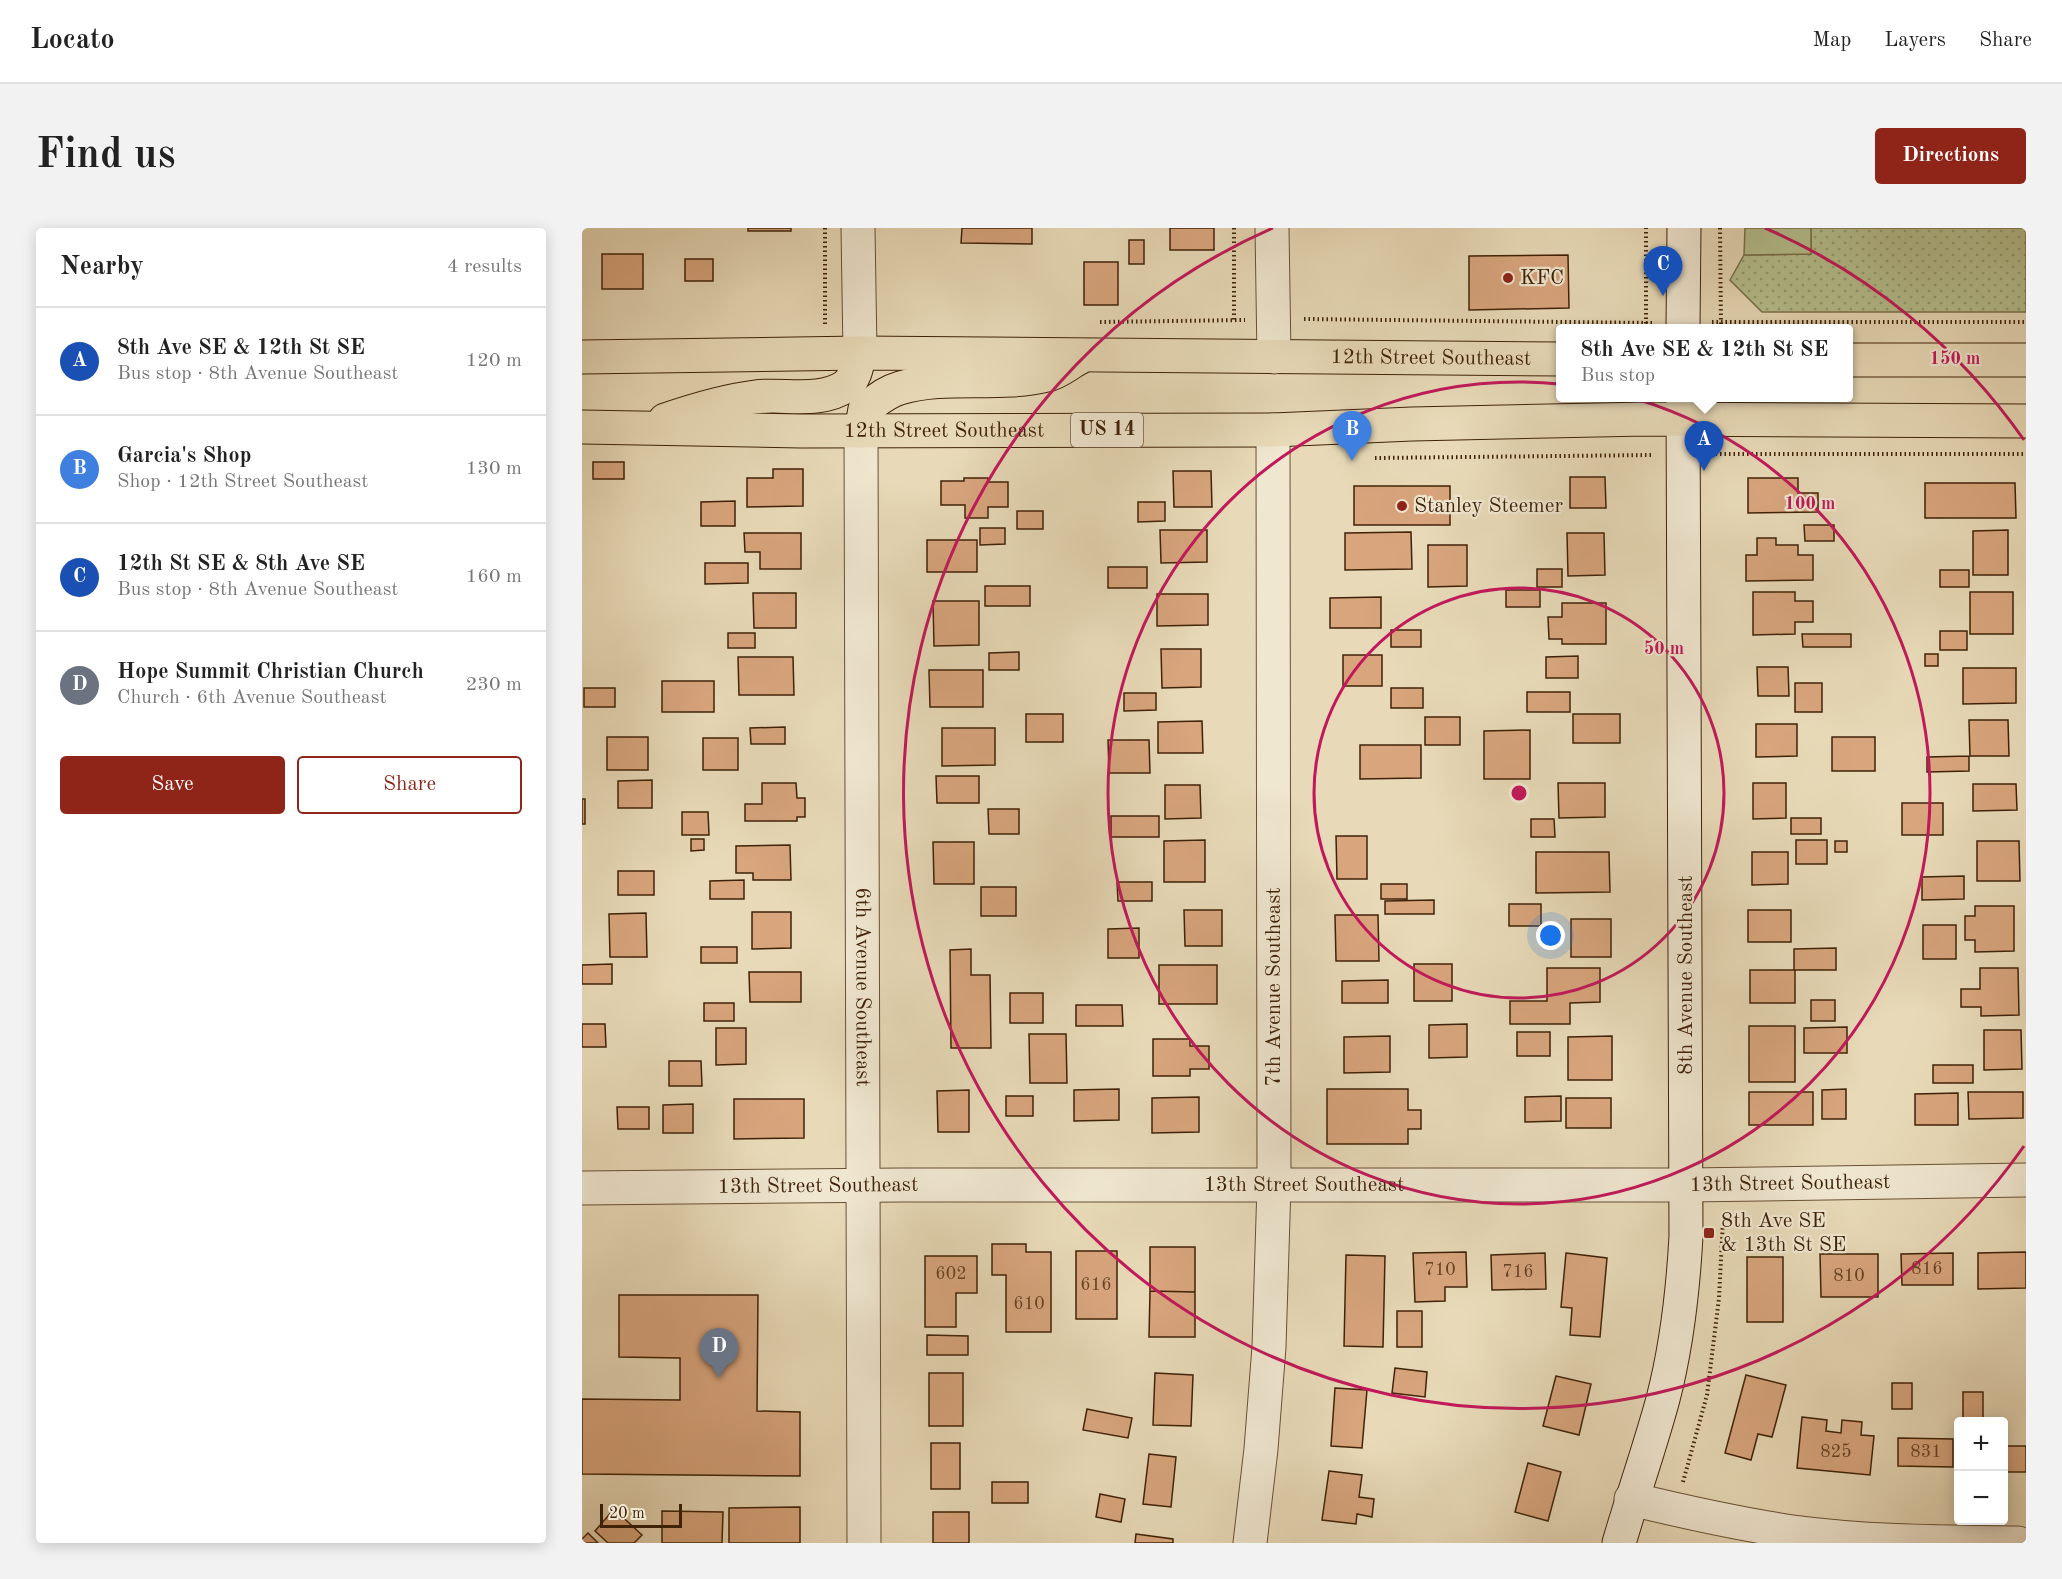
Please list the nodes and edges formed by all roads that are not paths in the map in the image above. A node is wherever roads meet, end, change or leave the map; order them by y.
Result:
1 (858, 228) edge
2 (1272, 228) edge
3 (1684, 228) edge
4 (1683, 324) edge
5 (860, 352) junction
6 (1086, 354) junction
7 (582, 357) edge
8 (1274, 357) junction
9 (1556, 359) edge
10 (1853, 360) edge
11 (2026, 360) edge
12 (1683, 409) edge
13 (2026, 421) edge
14 (582, 427) edge
15 (639, 428) junction
16 (861, 430) junction
17 (1273, 430) junction
18 (2026, 1180) edge
19 (863, 1185) junction
20 (1274, 1185) junction
21 (1687, 1185) junction
22 (582, 1188) edge
23 (1631, 1499) junction
24 (864, 1543) edge
25 (1250, 1543) edge
26 (1619, 1543) edge
27 (1935, 1543) edge
28 (2018, 1543) edge

1 - 5 street
2 - 8 street
3 - 4 street
5 - 6 main road, 12th Street Southeast
5 - 7 main road, 12th Street Southeast
5 - 15 main road
6 - 8 main road, 12th Street Southeast
6 - 16 main road
8 - 9 main road, 12th Street Southeast
10 - 11 main road
12 - 13 main road, 12th Street Southeast / US 14
12 - 17 main road, 12th Street Southeast / US 14
12 - 21 street, 8th Avenue Southeast
14 - 15 main road, 12th Street Southeast / US 14
15 - 16 main road, 12th Street Southeast / US 14
16 - 17 main road, 12th Street Southeast / US 14
16 - 19 street, 6th Avenue Southeast
17 - 20 street, 7th Avenue Southeast
18 - 21 street, 13th Street Southeast
19 - 20 street, 13th Street Southeast
19 - 22 street, 13th Street Southeast
19 - 24 street, 6th Avenue Southeast
20 - 21 street, 13th Street Southeast
20 - 25 street, 7th Avenue Southeast
21 - 23 street, 8th Avenue Southeast
23 - 26 street, 8th Avenue Southeast
23 - 27 street
27 - 28 street

